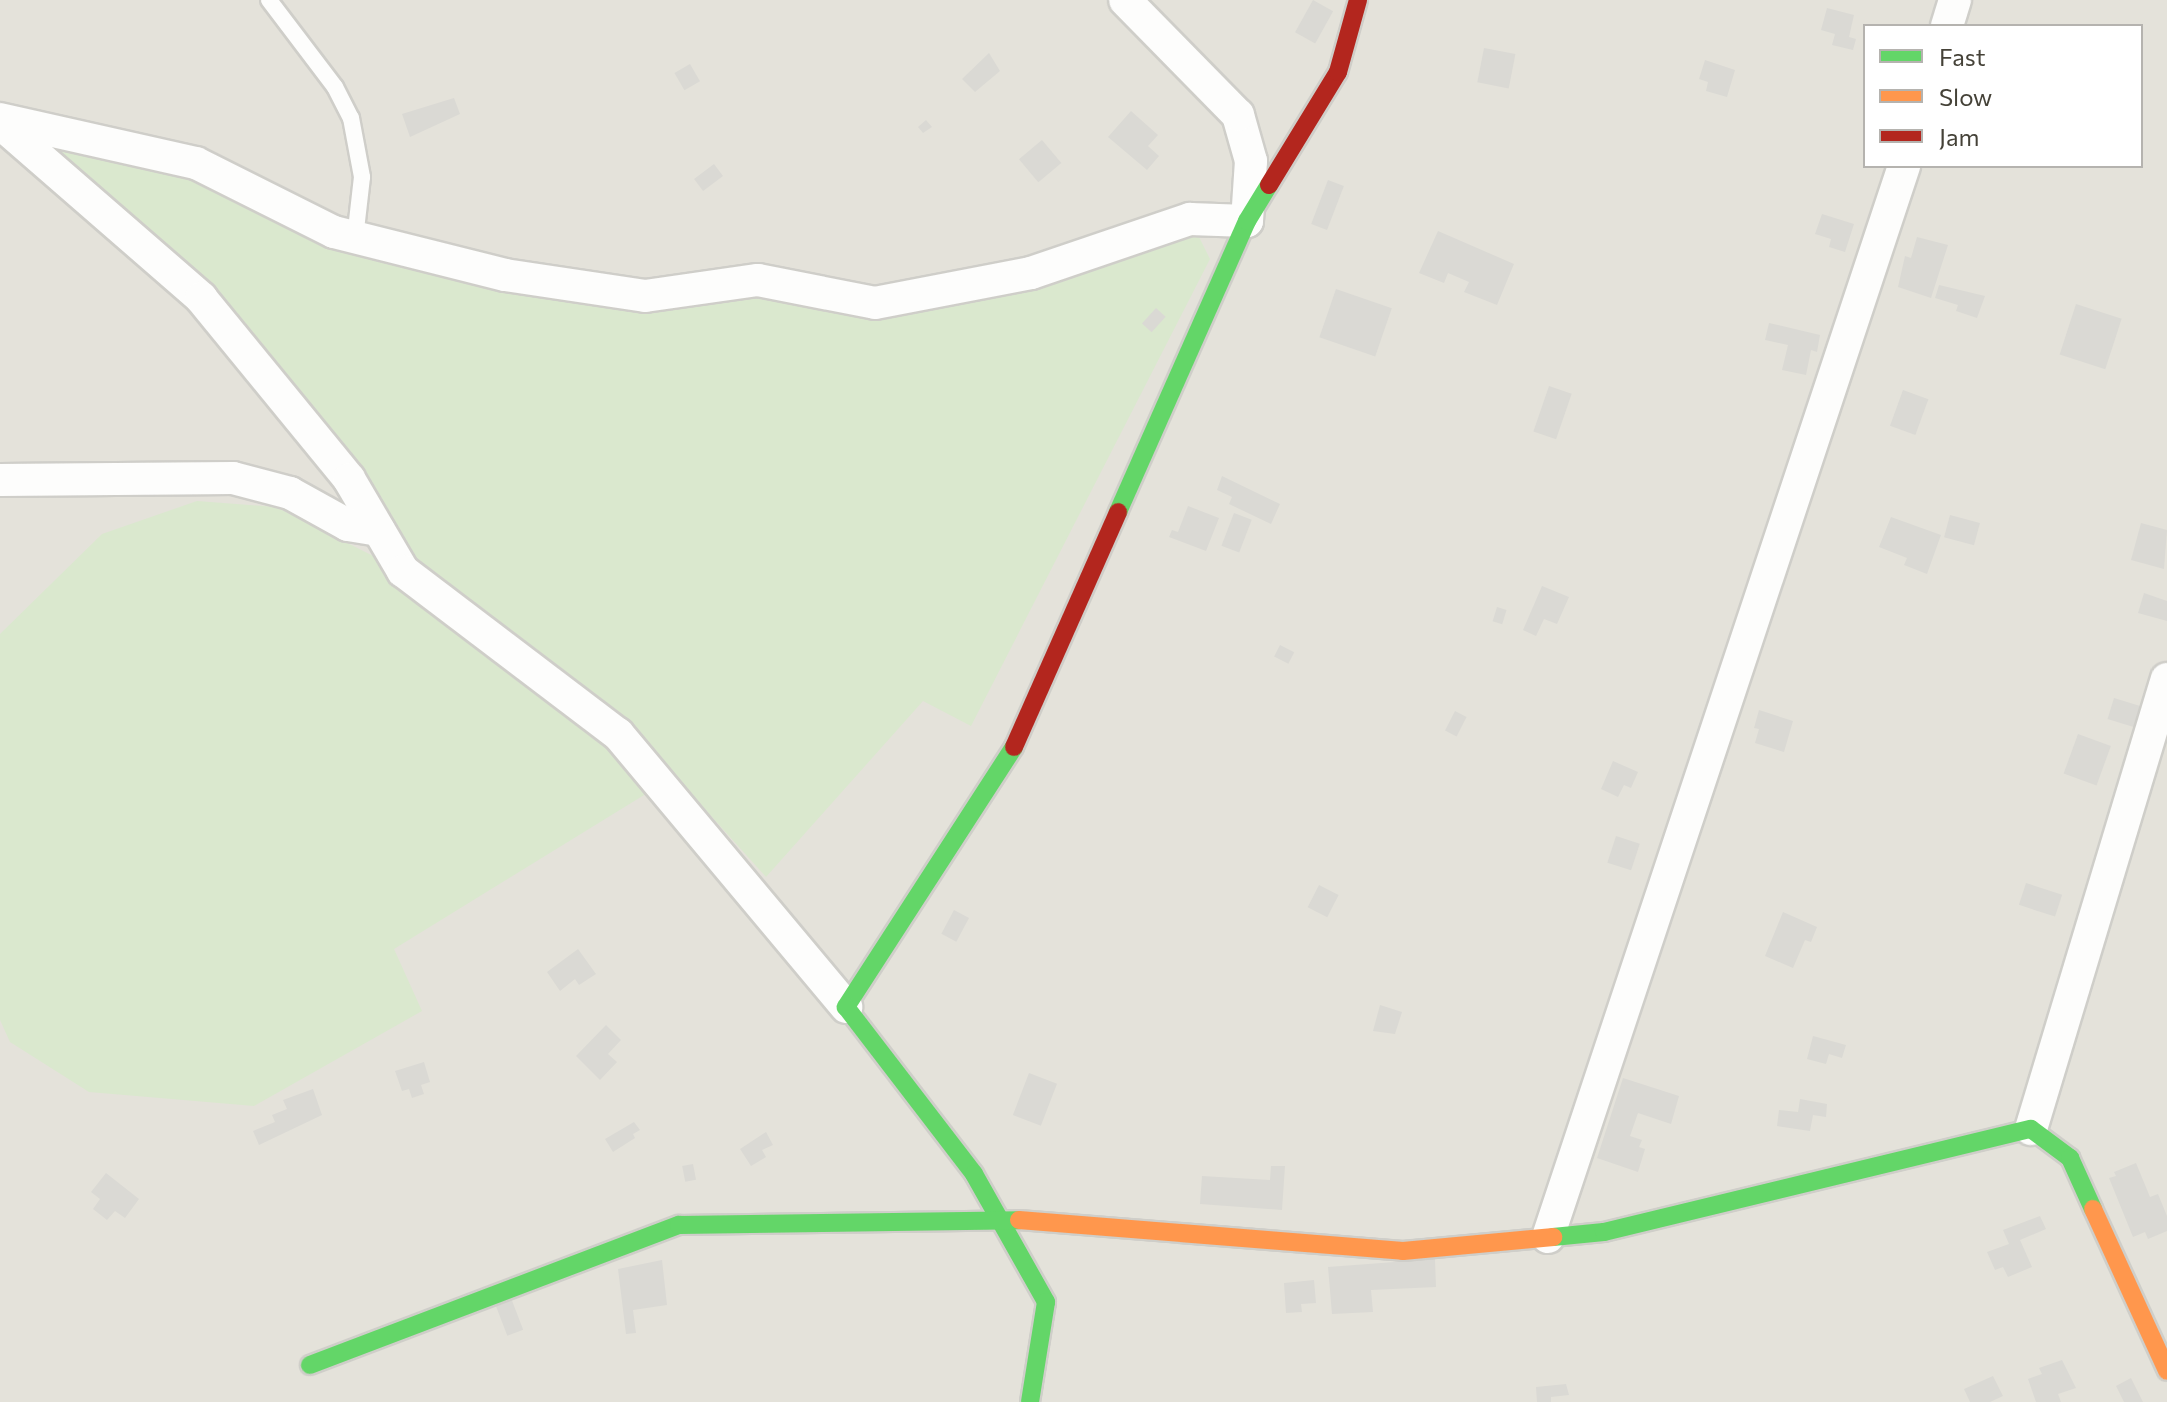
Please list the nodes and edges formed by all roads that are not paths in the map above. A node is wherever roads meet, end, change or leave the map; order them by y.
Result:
1 (269, 0) edge
2 (1125, 0) edge
3 (1358, 0) edge
4 (1955, 0) edge
5 (1948, 24) edge
6 (0, 121) edge
7 (1903, 168) edge
8 (1247, 221) junction
9 (355, 238) junction
10 (0, 480) edge
11 (379, 530) junction
12 (2167, 679) edge
13 (846, 1007) junction
14 (2031, 1129) junction
15 (1000, 1218) junction
16 (1548, 1237) junction
17 (310, 1365) dead end
18 (2167, 1371) edge
19 (1030, 1402) edge

1 - 9 lane
2 - 8 street
3 - 8 street
4 - 5 street
6 - 9 street
6 - 11 street
7 - 16 street
8 - 9 street
8 - 13 street
10 - 11 street
11 - 13 street
12 - 14 street
13 - 15 street
14 - 16 street
14 - 18 street
15 - 16 street
15 - 17 street
15 - 19 street

